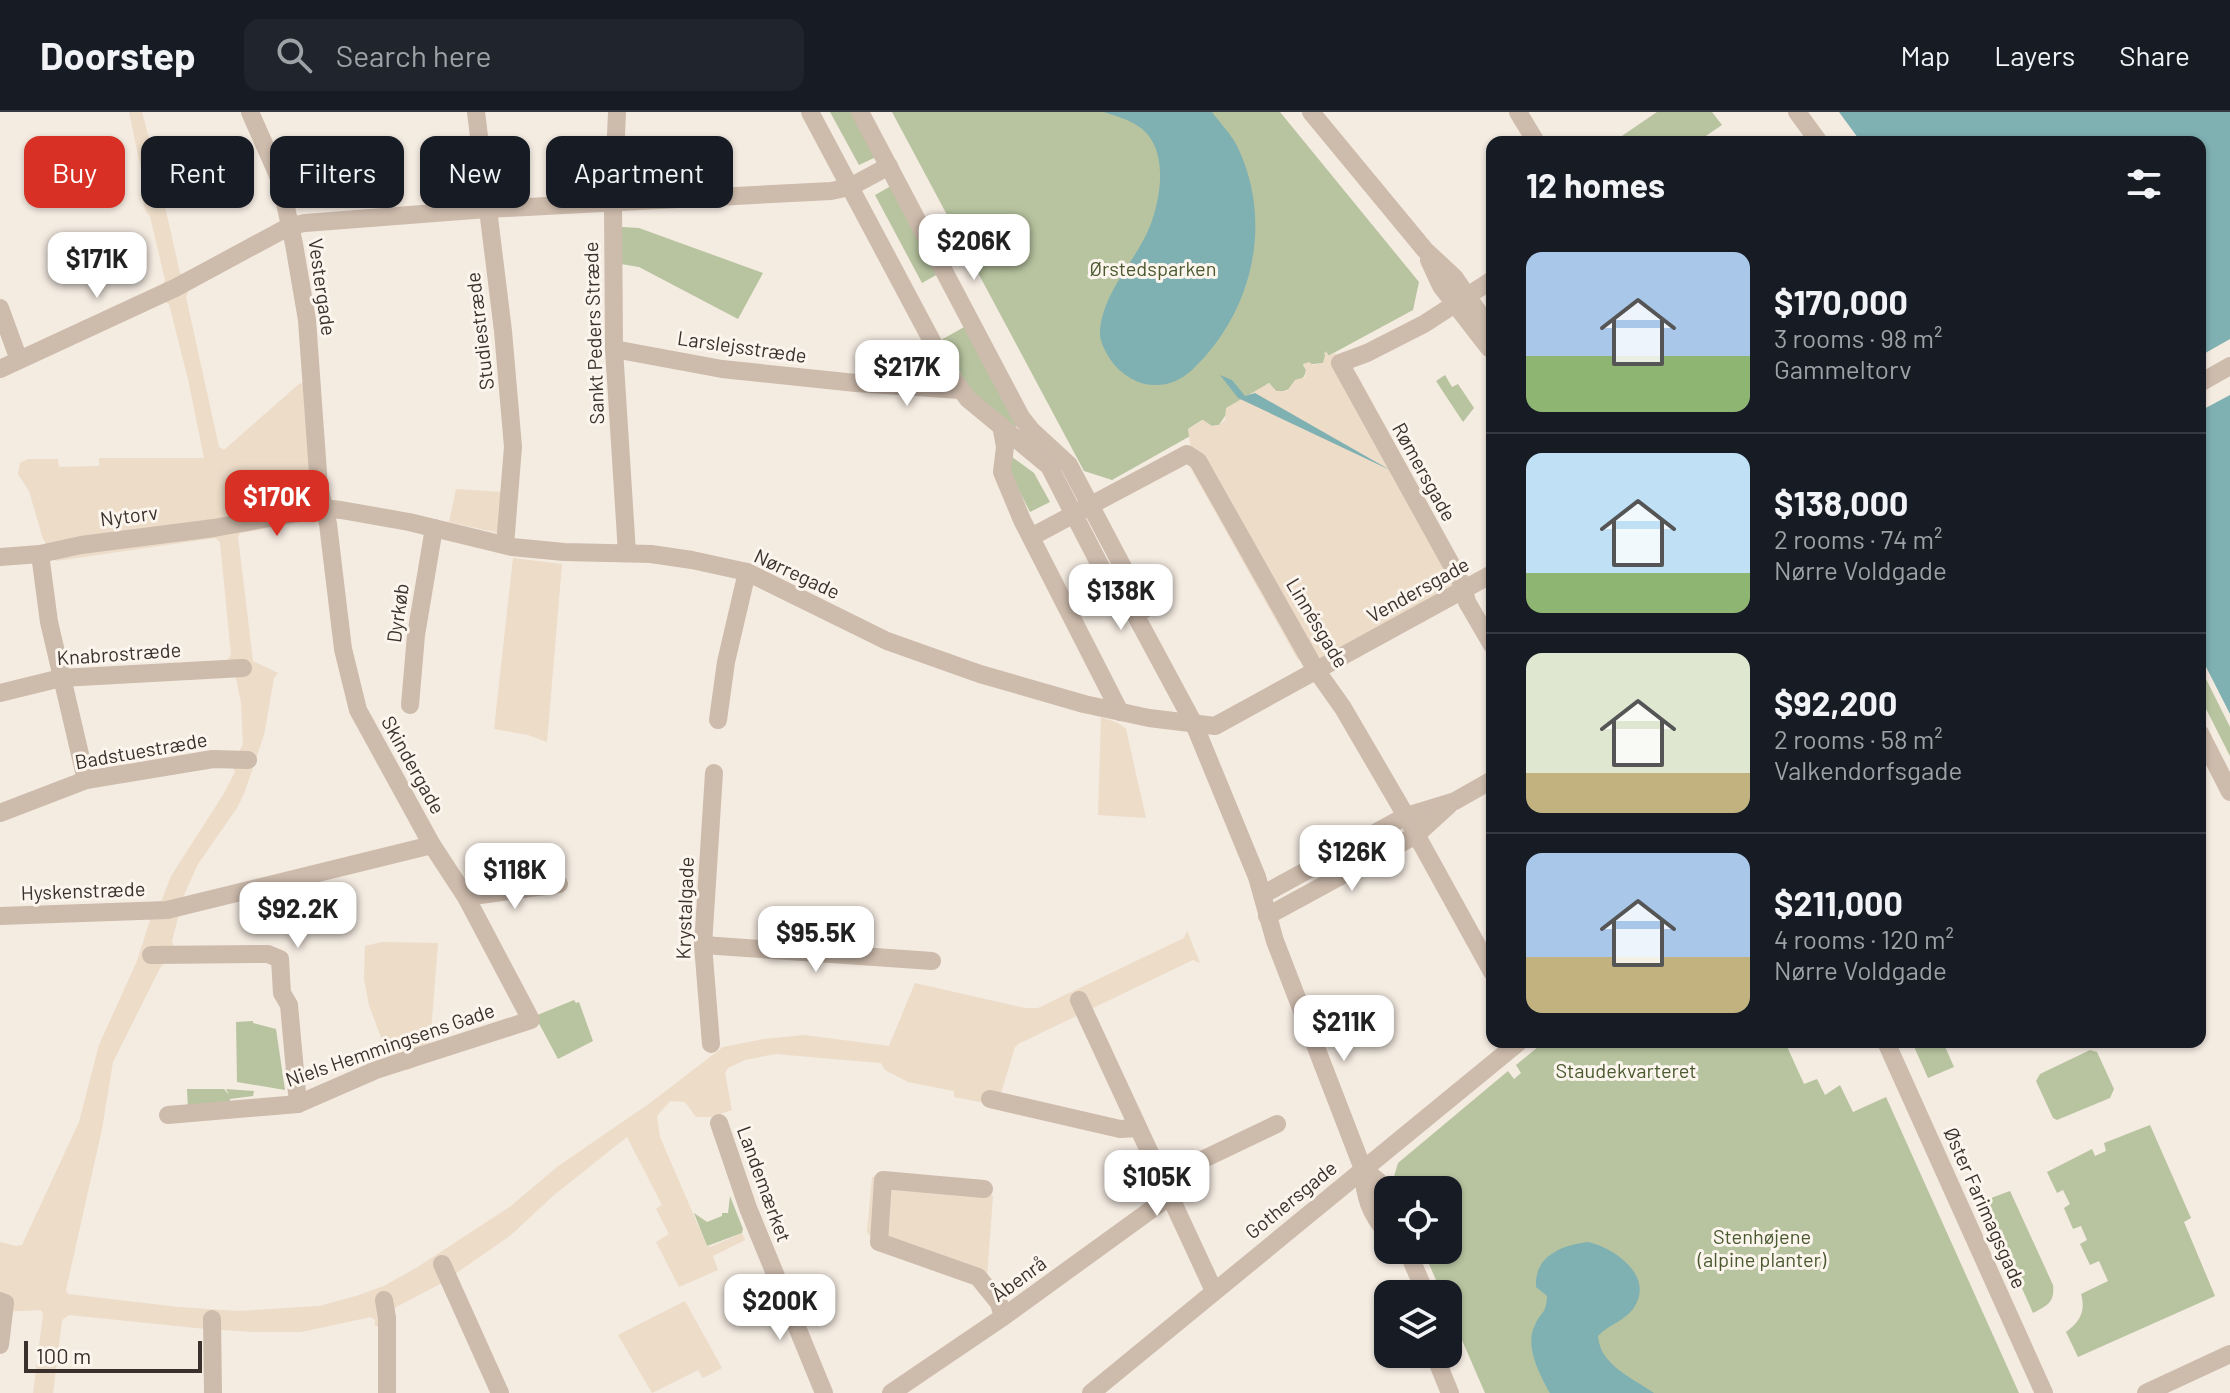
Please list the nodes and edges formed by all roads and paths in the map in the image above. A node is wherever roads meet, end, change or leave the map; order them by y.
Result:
1 (250, 112) edge
2 (476, 112) edge
3 (617, 112) edge
4 (810, 112) edge
5 (860, 112) edge
6 (1311, 112) edge
7 (1518, 112) edge
8 (1797, 112) edge
9 (616, 136) edge
10 (1532, 136) edge
11 (1815, 136) edge
12 (889, 166) junction
13 (850, 187) junction
14 (733, 197) edge
15 (546, 207) edge
16 (613, 208) edge
17 (487, 209) junction
18 (290, 226) junction
19 (1486, 284) edge
20 (1460, 300) junction
21 (0, 308) edge
22 (1486, 327) edge
23 (1486, 341) edge
24 (614, 349) junction
25 (19, 360) junction
26 (2230, 366) edge
27 (0, 369) edge
28 (2206, 380) edge
29 (960, 390) junction
30 (1001, 425) junction
31 (322, 508) junction
32 (1082, 509) junction
33 (434, 528) junction
34 (1031, 537) junction
35 (505, 545) junction
36 (627, 553) junction
37 (40, 554) junction
38 (0, 557) edge
39 (747, 572) junction
40 (1486, 577) edge
41 (1464, 590) junction
42 (1486, 635) edge
43 (243, 668) dead end
44 (1317, 671) junction
45 (61, 678) junction
46 (0, 693) edge
47 (410, 705) dead end
48 (1120, 712) junction
49 (718, 720) dead end
50 (1194, 724) junction
51 (2206, 745) edge
52 (248, 760) dead end
53 (714, 773) dead end
54 (86, 780) junction
55 (1486, 783) edge
56 (2230, 792) edge
57 (1455, 801) junction
58 (0, 813) edge
59 (1406, 816) junction
60 (1416, 835) junction
61 (432, 845) junction
62 (559, 884) dead end
63 (1262, 895) junction
64 (466, 897) junction
65 (0, 916) edge
66 (1267, 916) junction
67 (703, 945) junction
68 (151, 955) dead end
69 (932, 961) dead end
70 (1486, 961) edge
71 (1079, 1000) dead end
72 (531, 1020) joint
73 (711, 1044) dead end
74 (1512, 1048) edge
75 (1889, 1048) edge
76 (990, 1099) dead end
77 (298, 1104) junction
78 (168, 1115) dead end
79 (719, 1123) dead end
80 (1277, 1124) dead end
81 (1138, 1128) junction
82 (1363, 1169) junction
83 (1374, 1178) edge
84 (1166, 1188) junction
85 (984, 1189) dead end
86 (1374, 1216) edge
87 (442, 1264) dead end
88 (1214, 1291) junction
89 (384, 1300) dead end
90 (3, 1302) edge
91 (1003, 1317) junction
92 (212, 1319) dead end
93 (0, 1345) edge
94 (2230, 1354) edge
95 (1440, 1368) edge
96 (1452, 1368) edge
97 (213, 1393) edge
98 (387, 1393) edge
99 (500, 1393) edge
100 (824, 1393) edge
101 (891, 1393) edge
102 (1091, 1393) edge
103 (1450, 1393) edge
104 (1462, 1393) edge
105 (2044, 1393) edge
106 (2146, 1393) edge

1 - 18 street, Vestergade
2 - 17 street, Studiestræde
3 - 9 street, Sankt Peders Stræde
4 - 13 street
5 - 12 street
6 - 20 street
7 - 10 street
8 - 11 street
12 - 13 street
12 - 32 street
13 - 14 street
13 - 29 street
15 - 17 street
16 - 24 street, Sankt Peders Stræde
17 - 18 street
17 - 35 street, Studiestræde
18 - 25 street
18 - 31 street, Vestergade
19 - 20 street
20 - 22 street
20 - 23 street
20 - 41 street, Rømersgade
21 - 25 street
24 - 29 street, Larslejsstræde
24 - 36 street, Sankt Peders Stræde
25 - 27 street
26 - 28 street
29 - 30 street
30 - 32 street
30 - 34 street
31 - 33 street, Nørregade
31 - 37 street, Nytorv
31 - 61 street, Skindergade
32 - 34 street, Linnésgade
32 - 44 street, Linnésgade
32 - 50 street
33 - 35 street, Nørregade
33 - 47 street, Dyrkøb
34 - 48 street
35 - 36 street, Nørregade
36 - 39 street, Nørregade
37 - 38 street, Nytorv
37 - 45 street
39 - 48 street, Nørregade
39 - 49 street
40 - 41 street, Vendersgade
41 - 42 street, Rømersgade
41 - 44 street, Vendersgade
43 - 45 street, Knabrostræde
44 - 50 street, Vendersgade
44 - 59 street, Linnésgade
45 - 46 street, Knabrostræde
45 - 54 street
48 - 50 street, Nørregade
50 - 63 street
51 - 56 street
52 - 54 street, Badstuestræde
53 - 67 street, Krystalgade
54 - 58 street, Badstuestræde
55 - 57 street
57 - 59 street
57 - 60 street
59 - 60 street, Linnésgade
59 - 63 street
60 - 66 street
60 - 70 street, Linnésgade
61 - 64 street, Skindergade
61 - 65 street, Hyskenstræde
62 - 64 street
63 - 66 street
64 - 72 street, Skindergade
66 - 82 street
67 - 69 street
67 - 73 street, Krystalgade
68 - 77 street
71 - 81 street
72 - 77 street, Niels Hemmingsens Gade
74 - 82 street, Gothersgade
75 - 105 street, Øster Farimagsgade
76 - 81 street
77 - 78 street, Niels Hemmingsens Gade
79 - 100 street, Landemærket
80 - 84 street, Åbenrå
81 - 84 street
82 - 83 street
82 - 86 street
82 - 88 street, Gothersgade
84 - 88 street
84 - 91 street, Åbenrå
85 - 91 street
87 - 99 street
88 - 102 street, Gothersgade
89 - 98 street
90 - 93 street
91 - 101 street, Åbenrå
92 - 97 street
94 - 106 street
95 - 103 street
96 - 104 street

